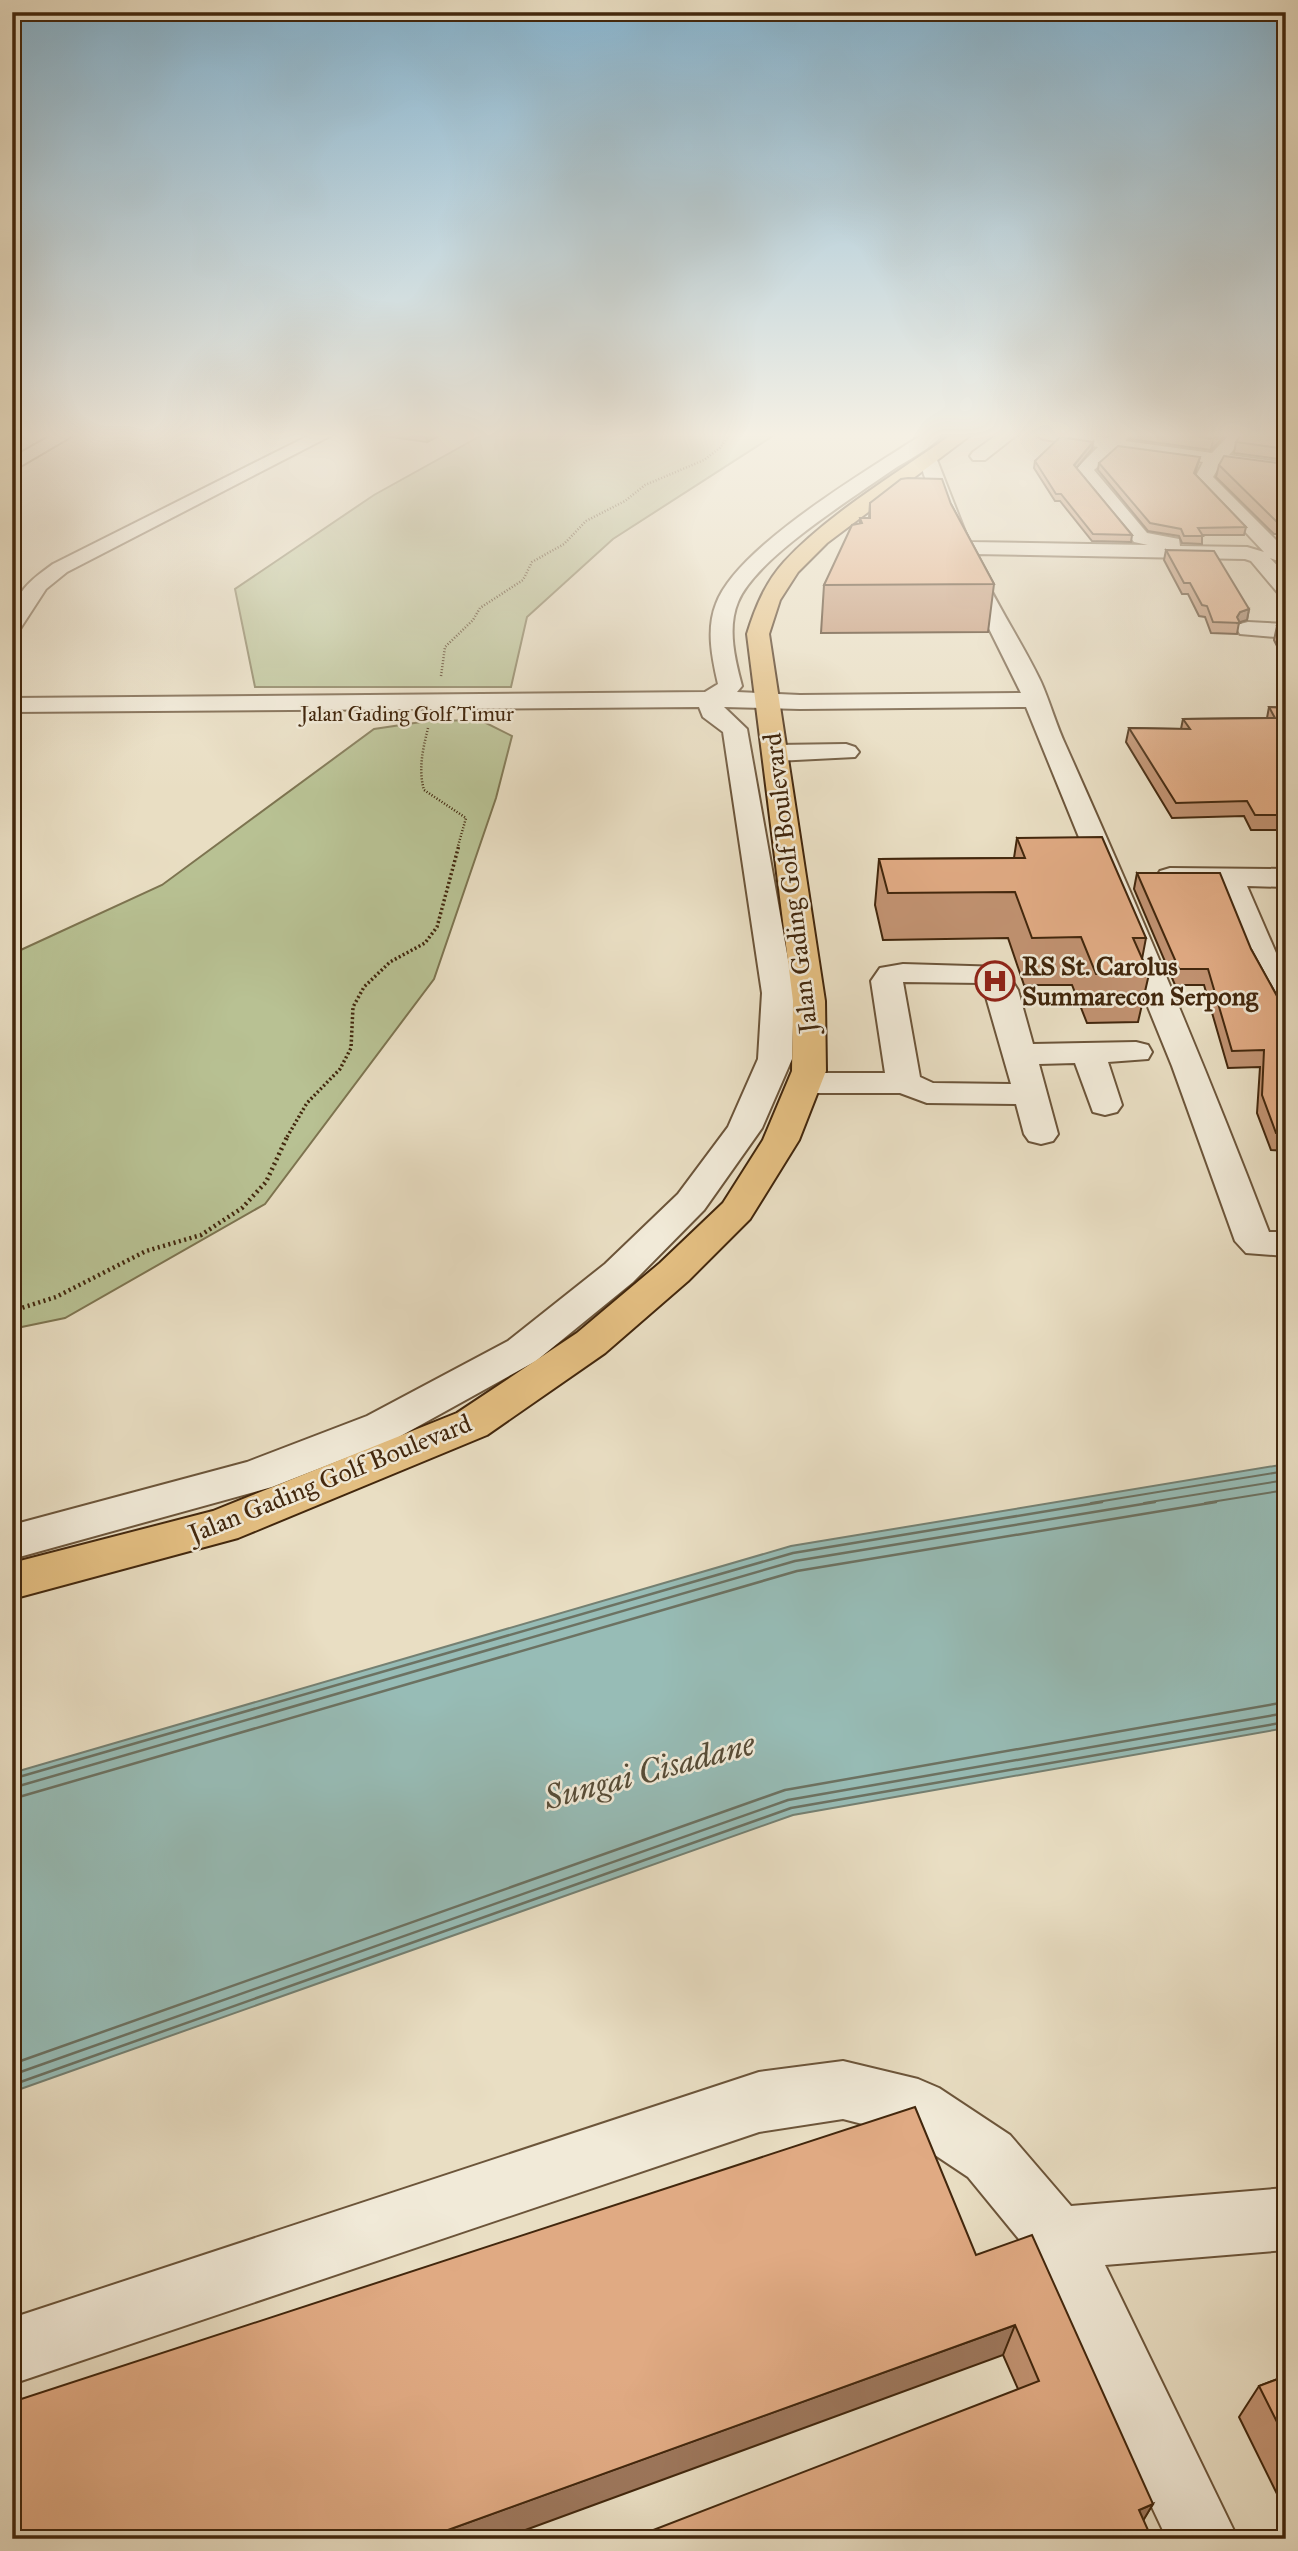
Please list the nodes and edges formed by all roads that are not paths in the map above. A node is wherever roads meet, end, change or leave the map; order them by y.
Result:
1 (90, 553) edge
2 (770, 553) edge
3 (805, 553) edge
4 (963, 553) edge
5 (1251, 553) edge
6 (1286, 588) edge
7 (12, 624) edge
8 (1248, 629) dead end
9 (1286, 631) edge
10 (1036, 700) junction
11 (779, 704) junction
12 (12, 705) edge
13 (711, 706) junction
14 (12, 716) edge
15 (775, 749) junction
16 (845, 749) dead end
17 (1112, 877) junction
18 (1229, 877) junction
19 (1286, 878) edge
20 (1286, 1005) edge
21 (1136, 1052) dead end
22 (1088, 1053) junction
23 (1019, 1054) junction
24 (807, 1083) junction
25 (906, 1083) junction
26 (1031, 1094) junction
27 (1105, 1105) dead end
28 (1041, 1134) dead end
29 (1286, 1244) edge
30 (12, 1542) edge
31 (12, 1581) edge
32 (1286, 2219) edge
33 (1058, 2238) junction
34 (12, 2351) edge
35 (1203, 2539) edge

1 - 7 street
2 - 13 street, Jalan Gading Golf Boulevard
3 - 11 main road, Jalan Gading Golf Boulevard
4 - 10 street
5 - 6 street
8 - 9 street
10 - 11 street, Jalan Gading Golf Timur
10 - 17 street
11 - 13 street, Jalan Gading Golf Timur
11 - 15 main road, Jalan Gading Golf Boulevard
12 - 13 street, Jalan Gading Golf Timur
13 - 14 street, Jalan Gading Golf Timur
13 - 30 street, Jalan Gading Golf Boulevard
15 - 16 street
15 - 24 main road, Jalan Gading Golf Boulevard
17 - 18 street
17 - 29 street
18 - 19 street
18 - 20 street
21 - 22 street
22 - 23 street
22 - 27 street
23 - 25 street
23 - 26 street
24 - 25 street
24 - 31 main road, Jalan Gading Golf Boulevard
25 - 26 street
26 - 28 street
32 - 33 street
33 - 34 street
33 - 35 street

